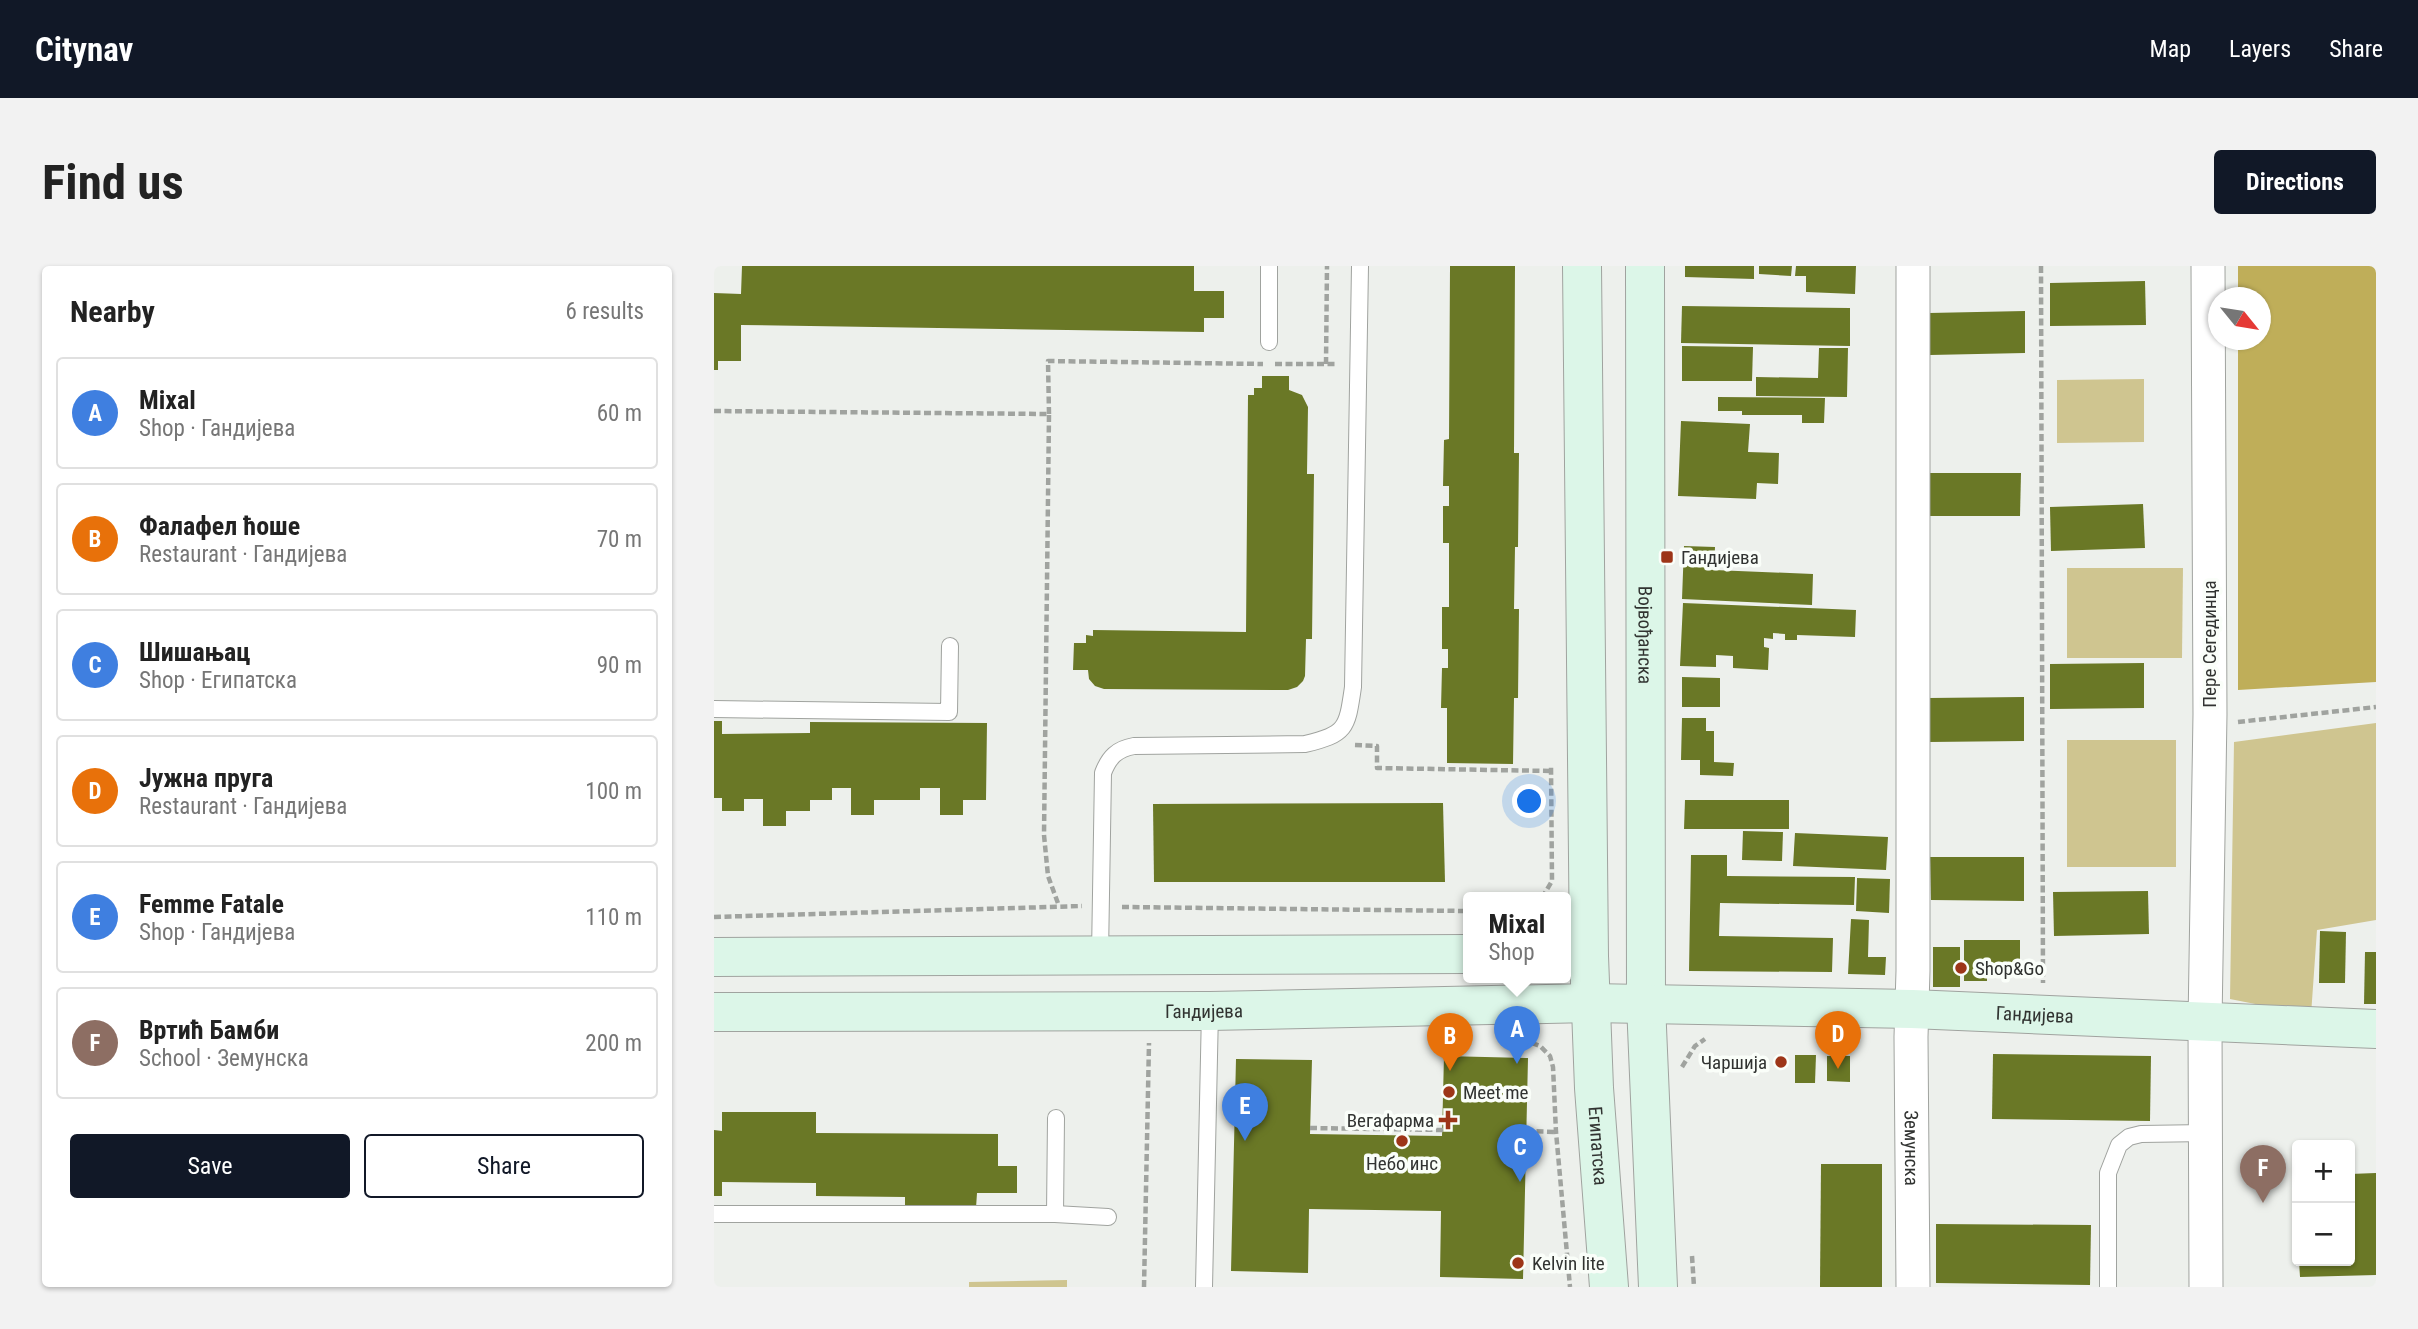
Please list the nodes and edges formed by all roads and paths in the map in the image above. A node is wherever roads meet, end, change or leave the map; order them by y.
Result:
1 (1269, 266) edge
2 (1327, 266) edge
3 (1360, 266) edge
4 (1582, 266) edge
5 (1645, 266) edge
6 (1913, 266) edge
7 (2041, 266) edge
8 (2208, 266) edge
9 (1269, 342) dead end
10 (1326, 364) junction
11 (1359, 364) junction
12 (714, 411) edge
13 (1049, 414) junction
14 (950, 646) dead end
15 (2376, 707) edge
16 (714, 709) edge
17 (2210, 725) junction
18 (1341, 730) junction
19 (1551, 771) dead end
20 (1552, 881) dead end
21 (1546, 892) edge
22 (1059, 906) dead end
23 (1100, 954) junction
24 (1463, 954) edge
25 (1578, 956) edge
26 (714, 957) edge
27 (1646, 987) junction
28 (1591, 1003) junction
29 (1912, 1009) junction
30 (1210, 1011) junction
31 (714, 1012) edge
32 (2043, 1015) junction
33 (2205, 1023) junction
34 (2376, 1029) edge
35 (1149, 1039) dead end
36 (1553, 1090) dead end
37 (1056, 1118) dead end
38 (1310, 1128) dead end
39 (1443, 1130) dead end
40 (1526, 1131) dead end
41 (1556, 1132) junction
42 (2206, 1133) junction
43 (714, 1214) edge
44 (1055, 1214) junction
45 (1108, 1217) dead end
46 (1144, 1287) edge
47 (1204, 1287) edge
48 (1570, 1287) edge
49 (1609, 1287) edge
50 (1658, 1287) edge
51 (1913, 1287) edge
52 (2108, 1287) edge
53 (2206, 1287) edge

1 - 9 lane
2 - 10 path
3 - 11 lane
4 - 25 main road
5 - 27 main road, Војвођанска
6 - 29 street
7 - 32 path
8 - 17 street, Пере Сегединца
10 - 11 path
10 - 13 path
11 - 18 lane
12 - 13 path
13 - 22 path
14 - 16 lane
15 - 17 path
17 - 33 street, Пере Сегединца
18 - 19 path
18 - 23 lane
20 - 21 path
23 - 24 main road
23 - 26 main road
25 - 27 main road, Гандијева
25 - 28 main road
27 - 28 main road, Гандијева
27 - 29 main road, Гандијева
27 - 50 main road
28 - 30 main road, Гандијева
28 - 49 main road, Египатска
29 - 32 main road, Гандијева
29 - 51 street, Земунска
30 - 31 main road, Гандијева
30 - 47 lane
32 - 33 main road, Гандијева
33 - 34 main road, Гандијева
33 - 42 street
35 - 46 path
36 - 41 path
37 - 44 lane
38 - 39 path
40 - 41 path
41 - 48 path
42 - 52 lane
42 - 53 street
43 - 44 lane
44 - 45 lane

